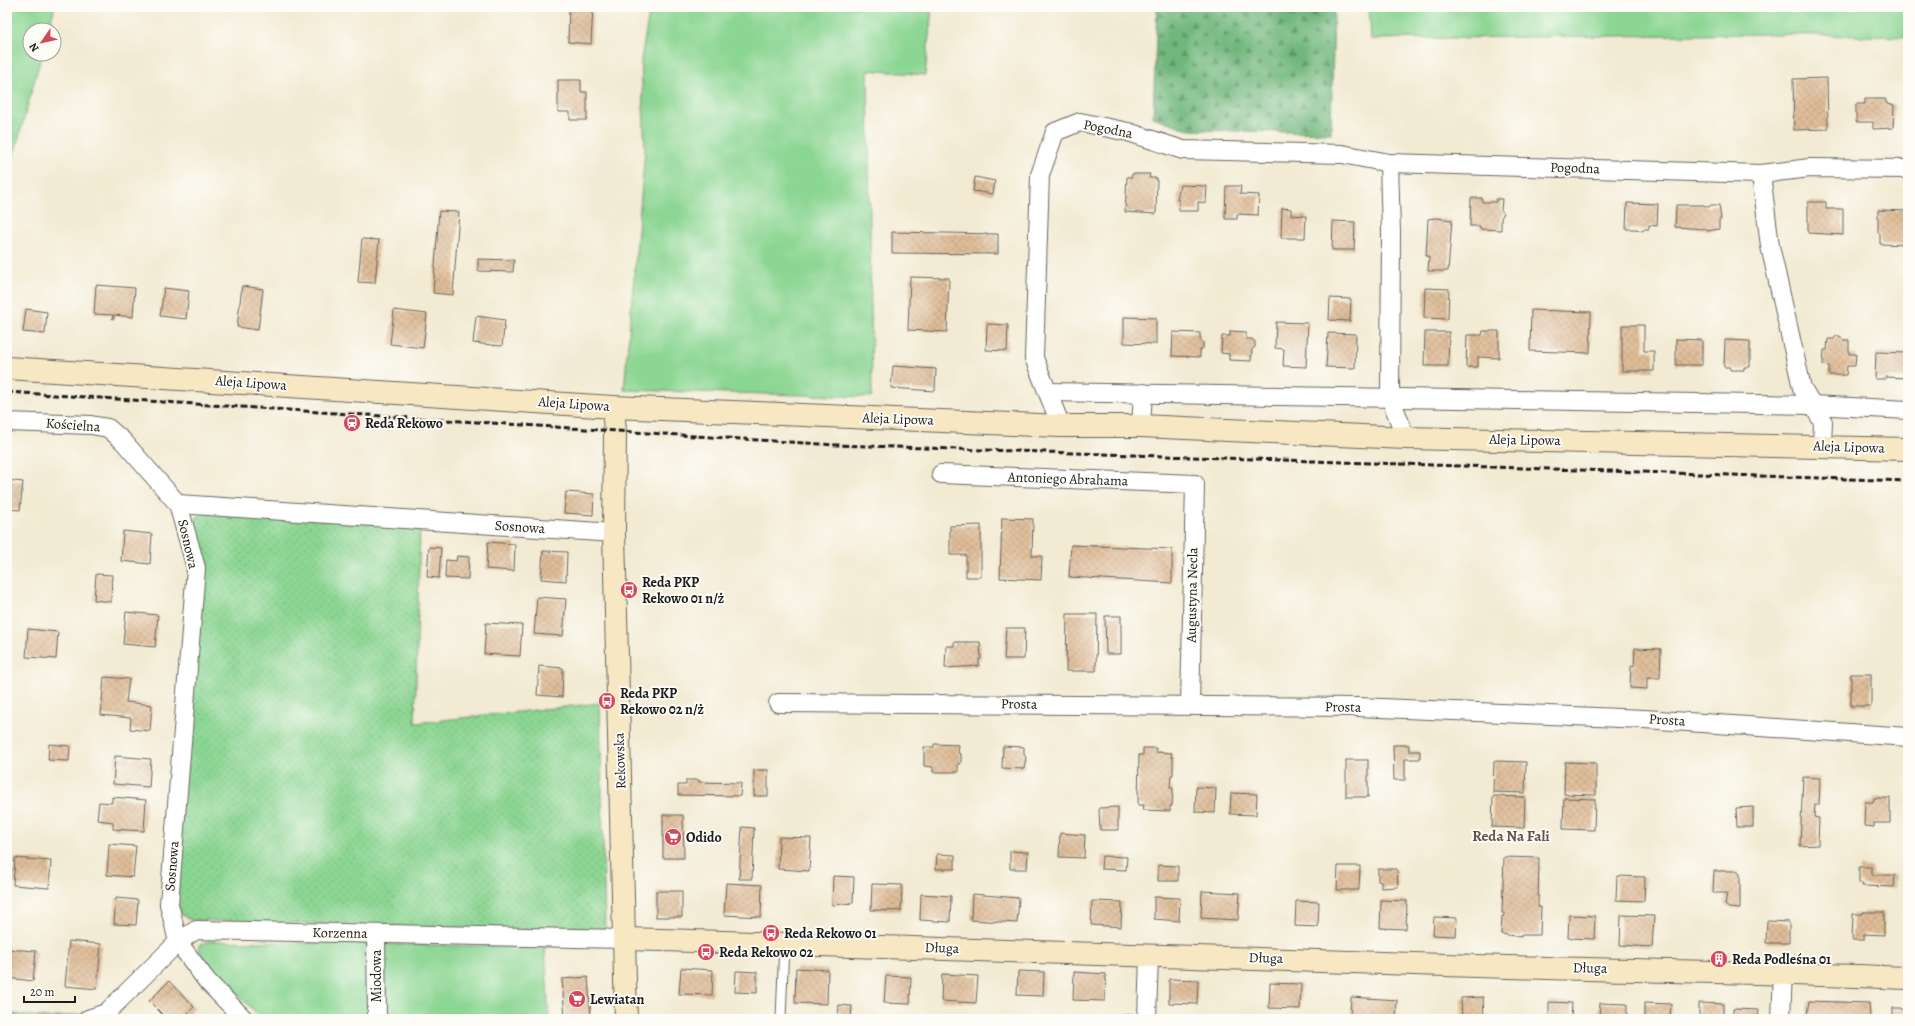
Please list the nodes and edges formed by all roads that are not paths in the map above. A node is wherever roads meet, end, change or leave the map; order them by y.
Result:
1 (1389, 163) junction
2 (1908, 169) edge
3 (1761, 174) junction
4 (7, 368) edge
5 (1048, 392) junction
6 (1143, 393) junction
7 (1390, 397) junction
8 (1812, 405) junction
9 (613, 407) junction
10 (1908, 410) edge
11 (7, 422) edge
12 (1061, 426) junction
13 (1141, 426) junction
14 (1406, 438) junction
15 (1822, 446) junction
16 (1908, 449) edge
17 (941, 474) dead end
18 (1195, 484) joint
19 (178, 504) junction
20 (614, 533) junction
21 (778, 703) dead end
22 (1190, 705) junction
23 (1908, 737) edge
24 (376, 934) junction
25 (624, 939) junction
26 (178, 942) junction
27 (784, 943) junction
28 (1149, 954) junction
29 (1783, 972) junction
30 (1908, 978) edge
31 (88, 1019) edge
32 (244, 1019) edge
33 (377, 1019) edge
34 (626, 1019) edge
35 (781, 1019) edge
36 (1147, 1019) edge
37 (1781, 1019) edge

1 - 3 street, Pogodna
1 - 5 street, Pogodna
1 - 7 street
2 - 3 street, Pogodna
3 - 8 street
4 - 9 street, Aleja Lipowa
5 - 6 street
5 - 12 street, Pogodna
6 - 7 street
6 - 13 street
7 - 8 street
7 - 14 street
8 - 10 street
8 - 15 street
9 - 12 street, Aleja Lipowa
9 - 20 street, Rekowska
11 - 19 street, Kościelna
12 - 13 street, Aleja Lipowa
13 - 14 street, Aleja Lipowa
14 - 15 street, Aleja Lipowa
15 - 16 street, Aleja Lipowa
17 - 18 street, Antoniego Abrahama
18 - 22 street, Augustyna Necla
19 - 20 street, Sosnowa
19 - 26 street, Sosnowa
20 - 25 street, Rekowska
21 - 22 street, Prosta
22 - 23 street, Prosta
24 - 25 street, Korzenna
24 - 26 street, Korzenna
24 - 33 street, Miodowa
25 - 27 street, Długa
25 - 34 street, Rekowska
26 - 31 street, Korzenna
26 - 32 street, Sosnowa
27 - 28 street, Długa
27 - 35 lane
28 - 29 street, Długa
28 - 36 street
29 - 30 street, Długa
29 - 37 street

